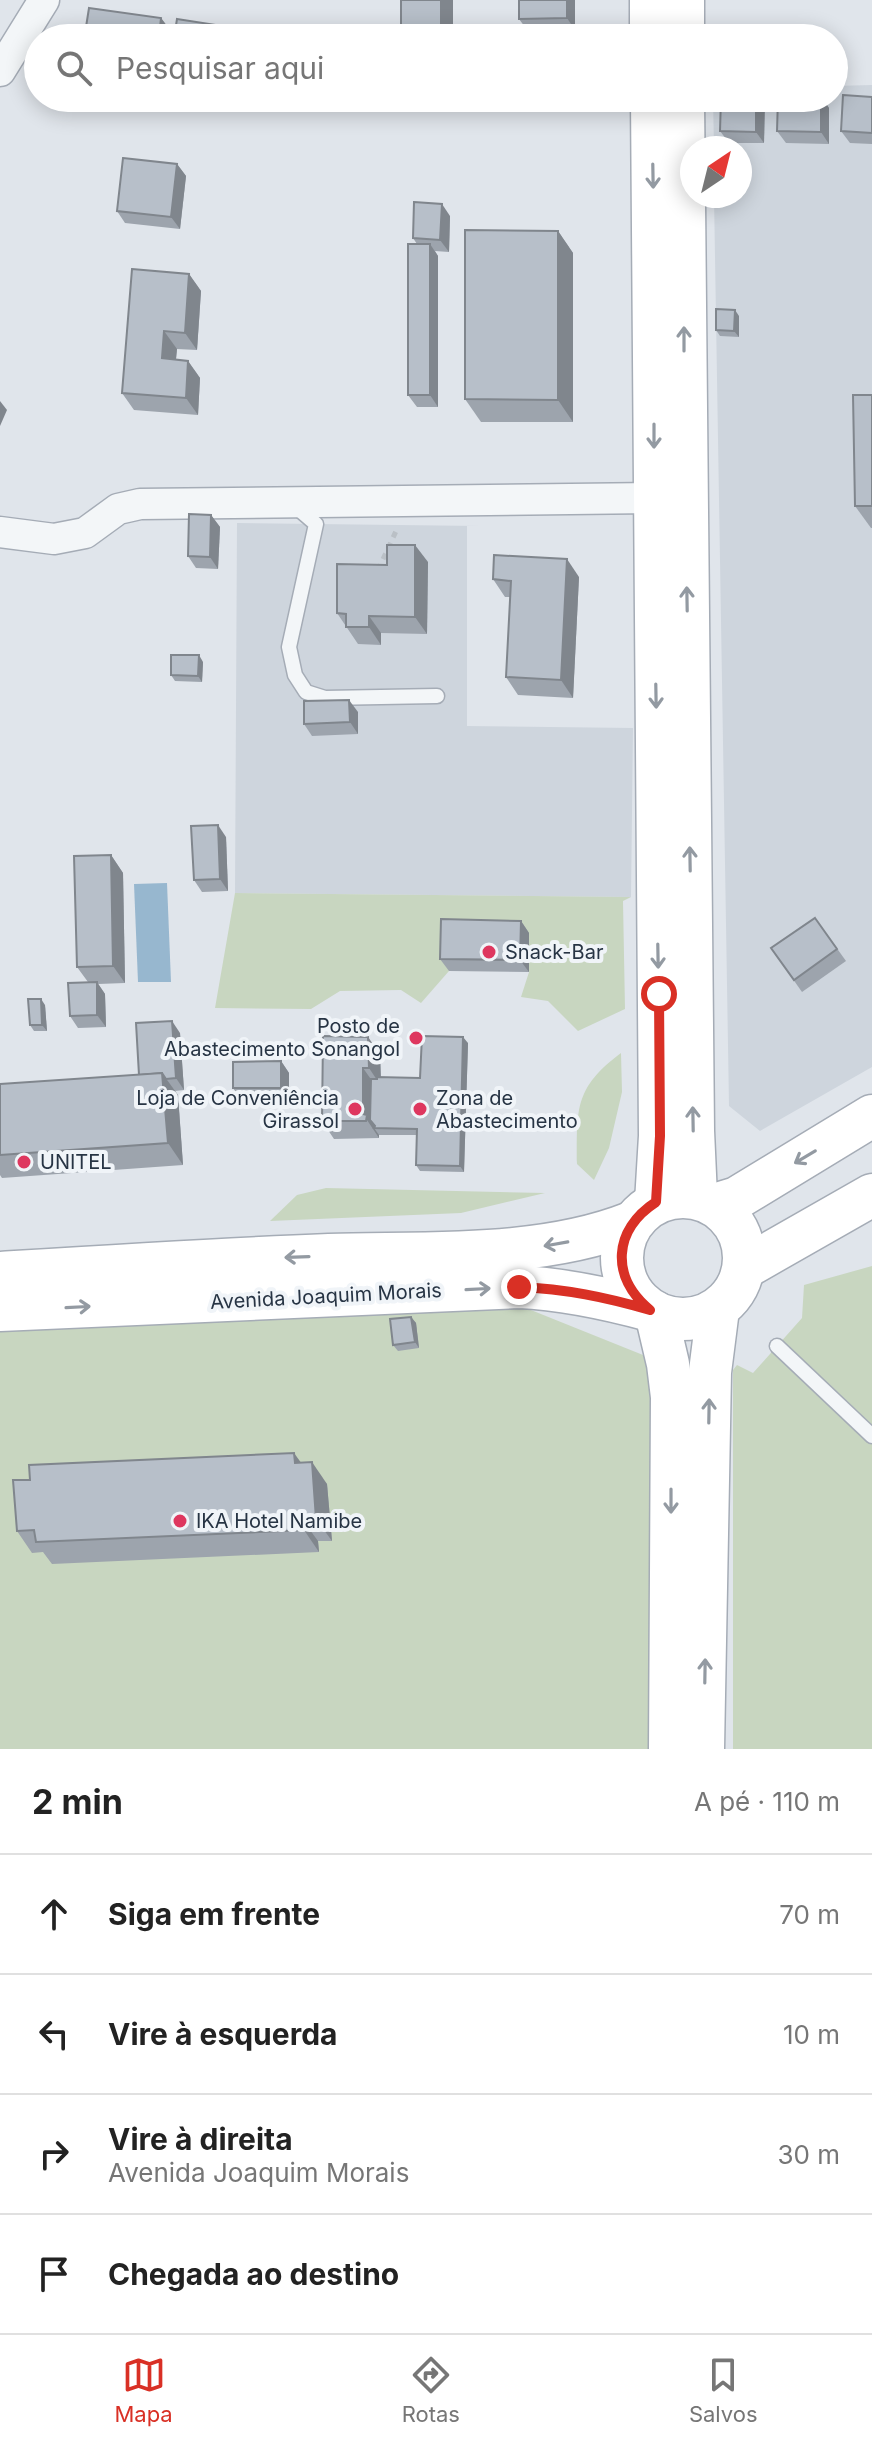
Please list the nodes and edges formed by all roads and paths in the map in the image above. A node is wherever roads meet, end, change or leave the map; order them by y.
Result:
1 (44, 0) edge
2 (651, 0) edge
3 (683, 0) edge
4 (29, 24) edge
5 (651, 24) edge
6 (683, 24) edge
7 (24, 32) edge
8 (0, 71) edge
9 (652, 112) edge
10 (683, 112) edge
11 (654, 498) junction
12 (373, 502) junction
13 (291, 503) junction
14 (0, 532) edge
15 (372, 582) edge
16 (437, 696) dead end
17 (872, 1116) edge
18 (872, 1195) edge
19 (674, 1207) junction
20 (744, 1268) junction
21 (0, 1273) edge
22 (718, 1309) junction
23 (0, 1310) edge
24 (653, 1311) junction
25 (777, 1346) dead end
26 (872, 1436) edge
27 (670, 1749) edge
28 (703, 1749) edge

1 - 4 street
2 - 5 street
3 - 6 street
7 - 8 street
9 -> 11 street
19 -> 10 street
11 - 12 street
11 -> 19 street
12 - 13 street
12 - 15 path
13 - 14 street
13 - 16 lane
17 -> 19 street, Avenida Joaquim Morais
18 - 20 street
19 - 20 street
19 -> 21 street, Avenida Joaquim Morais
19 - 24 street
20 - 22 street
22 - 24 street
28 -> 22 street
23 -> 24 street, Avenida Joaquim Morais
24 -> 27 street
25 - 26 lane

